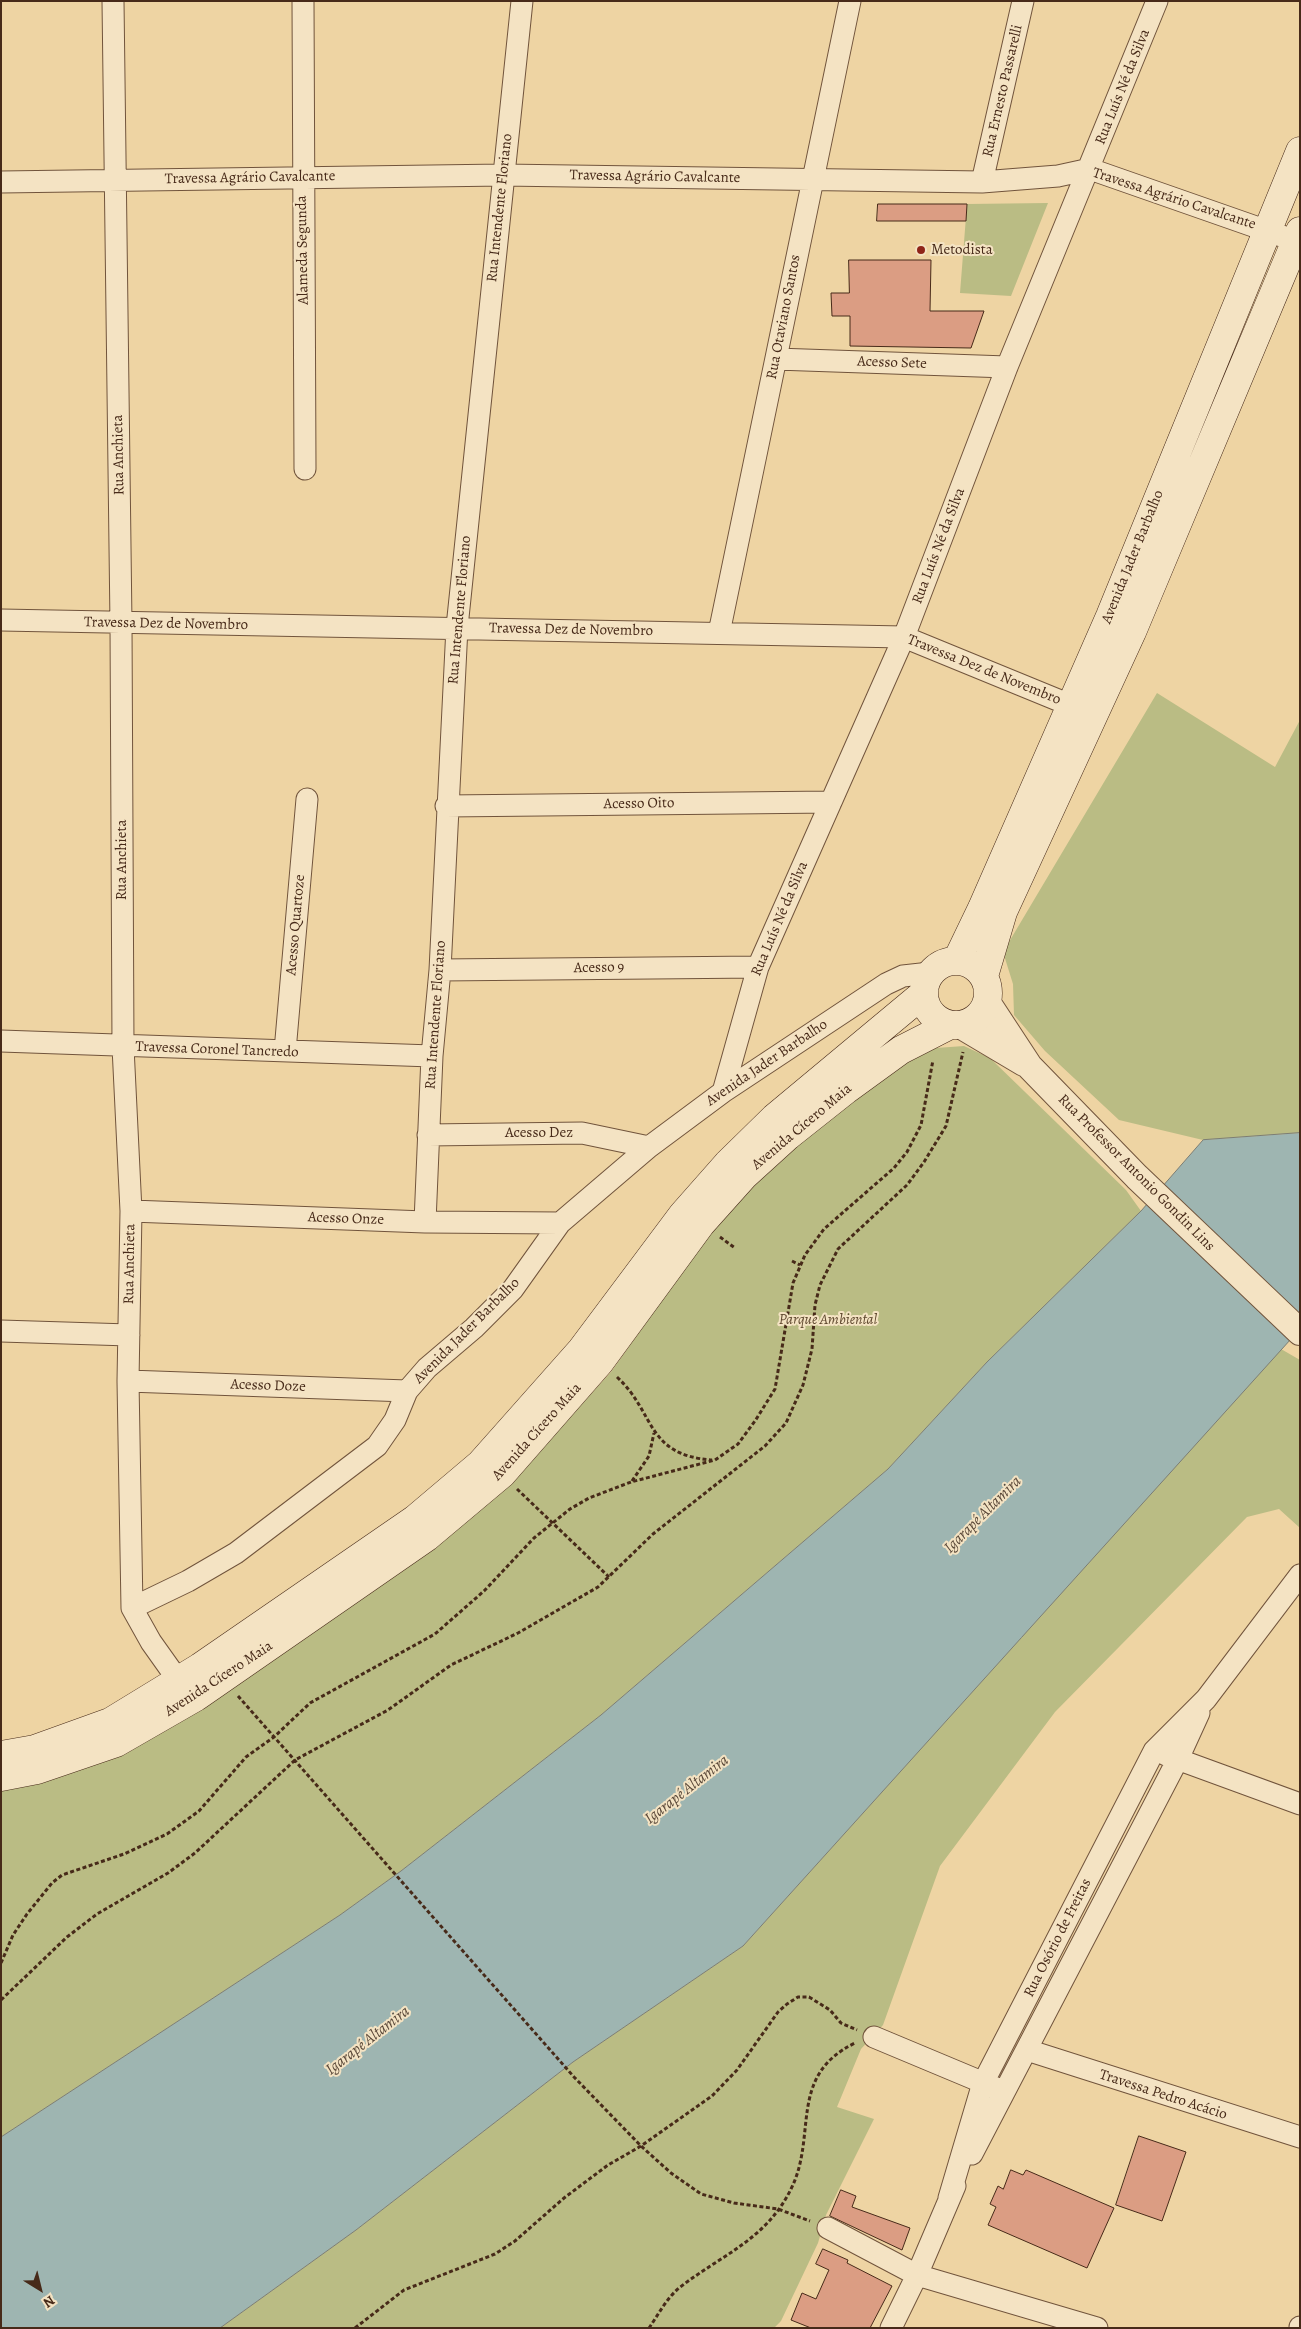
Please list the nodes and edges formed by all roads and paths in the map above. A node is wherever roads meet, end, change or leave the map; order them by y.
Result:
1 (113, 1) edge
2 (303, 1) edge
3 (522, 1) edge
4 (850, 1) edge
5 (1023, 1) edge
6 (1157, 1) edge
7 (1300, 151) edge
8 (1090, 169) junction
9 (503, 174) junction
10 (302, 178) junction
11 (115, 180) junction
12 (811, 180) junction
13 (1, 182) edge
14 (982, 182) junction
15 (1268, 230) junction
16 (1298, 236) edge
17 (776, 359) junction
18 (1007, 367) junction
19 (305, 469) dead end
20 (1, 620) edge
21 (121, 624) junction
22 (457, 627) junction
23 (719, 633) junction
24 (904, 637) junction
25 (1070, 705) junction
26 (1096, 709) junction
27 (307, 799) dead end
28 (831, 802) junction
29 (446, 806) junction
30 (957, 960) junction
31 (758, 966) junction
32 (440, 970) junction
33 (984, 976) junction
34 (927, 984) junction
35 (987, 1002) junction
36 (958, 1032) junction
37 (1, 1041) edge
38 (123, 1047) junction
39 (285, 1051) junction
40 (432, 1056) junction
41 (934, 1057) dead end
42 (1029, 1066) junction
43 (723, 1092) junction
44 (428, 1135) junction
45 (649, 1147) junction
46 (131, 1211) junction
47 (424, 1222) junction
48 (560, 1223) junction
49 (792, 1261) dead end
50 (800, 1265) junction
51 (1, 1331) edge
52 (1300, 1332) edge
53 (128, 1334) junction
54 (600, 1362) junction
55 (128, 1381) junction
56 (407, 1391) junction
57 (654, 1433) junction
58 (715, 1460) junction
59 (502, 1474) junction
60 (631, 1482) junction
61 (553, 1523) junction
62 (1300, 1575) edge
63 (608, 1577) junction
64 (132, 1608) junction
65 (187, 1688) junction
66 (235, 1693) dead end
67 (1206, 1699) junction
68 (274, 1737) junction
69 (1154, 1751) junction
70 (1, 1755) edge
71 (295, 1760) junction
72 (1178, 1760) junction
73 (1, 1777) edge
74 (1300, 1804) edge
75 (1, 1963) edge
76 (1, 2000) edge
77 (873, 2036) junction
78 (1027, 2050) junction
79 (983, 2083) junction
80 (1004, 2092) junction
81 (1300, 2138) edge
82 (641, 2146) junction
83 (949, 2198) junction
84 (778, 2209) junction
85 (828, 2228) joint
86 (917, 2275) junction
87 (355, 2328) edge
88 (649, 2328) edge
89 (891, 2328) edge
90 (1097, 2328) edge

1 - 11 street, Rua Anchieta
2 - 10 street, Alameda Segunda
3 - 9 street, Rua Intendente Floriano
4 - 12 street, Rua Otaviano Santos
5 - 14 street, Rua Ernesto Passarelli
6 - 8 street, Rua Luís Né da Silva
7 - 15 main road, Avenida Jader Barbalho
8 - 14 street, Travessa Agrário Cavalcante
8 - 15 street, Travessa Agrário Cavalcante
8 - 18 street, Rua Luís Né da Silva
9 - 10 street, Travessa Agrário Cavalcante
9 - 12 street, Travessa Agrário Cavalcante
9 - 22 street, Rua Intendente Floriano
10 - 11 street, Travessa Agrário Cavalcante
10 - 19 street, Alameda Segunda
11 - 13 street, Travessa Agrário Cavalcante
11 - 21 street, Rua Anchieta
12 - 14 street, Travessa Agrário Cavalcante
12 - 17 street, Rua Otaviano Santos
15 - 16 street, Travessa Agrário Cavalcante
15 - 25 main road, Avenida Jader Barbalho
16 - 26 main road, Avenida Jader Barbalho
17 - 18 street, Acesso Sete
17 - 23 street, Rua Otaviano Santos
18 - 24 street, Rua Luís Né da Silva
20 - 21 street, Travessa Dez de Novembro
21 - 22 street, Travessa Dez de Novembro
21 - 38 street, Rua Anchieta
22 - 23 street, Travessa Dez de Novembro
22 - 29 street, Rua Intendente Floriano
23 - 24 street, Travessa Dez de Novembro
24 - 25 street, Travessa Dez de Novembro
24 - 28 street, Rua Luís Né da Silva
25 - 26 street, Travessa Dez de Novembro
25 - 30 main road, Avenida Jader Barbalho
26 - 33 main road, Avenida Jader Barbalho
27 - 39 street, Acesso Quartoze
28 - 29 street, Acesso Oito
28 - 31 street, Rua Luís Né da Silva
29 - 32 street, Rua Intendente Floriano
30 - 33 main road
30 - 34 main road
31 - 32 street, Acesso 9
31 - 43 street, Rua Luís Né da Silva
32 - 40 street, Rua Intendente Floriano
33 - 35 main road
34 - 36 main road
34 - 43 street, Avenida Jader Barbalho
34 - 65 main road, Avenida Cícero Maia
35 - 36 main road
35 - 42 street, Rua Professor Antonio Gondin Lins
36 - 42 street
36 - 54 main road, Avenida Cícero Maia
36 - 63 path
37 - 38 street, Travessa Coronel Tancredo
38 - 39 street, Travessa Coronel Tancredo
38 - 46 street, Rua Anchieta
39 - 40 street, Travessa Coronel Tancredo
40 - 44 street, Rua Intendente Floriano
41 - 50 path
42 - 52 street, Rua Professor Antonio Gondin Lins
43 - 45 street, Avenida Jader Barbalho
44 - 45 street, Acesso Dez
44 - 47 street, Rua Intendente Floriano
45 - 48 street, Avenida Jader Barbalho
46 - 47 street, Acesso Onze
46 - 53 street, Rua Anchieta
47 - 48 street, Acesso Onze
48 - 56 street, Avenida Jader Barbalho
49 - 50 path
50 - 58 path
51 - 53 street
53 - 55 street, Rua Anchieta
54 - 57 path
54 - 59 main road, Avenida Cícero Maia
55 - 56 street, Acesso Doze
55 - 64 street, Rua Anchieta
56 - 64 street, Avenida Jader Barbalho
57 - 58 path
57 - 60 path
58 - 60 path
59 - 61 path
59 - 65 main road, Avenida Cícero Maia
60 - 61 path
61 - 63 path
61 - 68 path
62 - 67 street, Rua Osório de Freitas
63 - 71 path
64 - 65 street, Rua Anchieta
65 - 70 main road, Avenida Cícero Maia
65 - 73 main road, Avenida Cícero Maia
66 - 68 path
67 - 69 street, Rua Osório de Freitas
67 - 72 street, Rua Osório de Freitas
68 - 71 path
68 - 75 path
69 - 72 street
69 - 79 street, Rua Osório de Freitas
71 - 76 path
71 - 82 path
72 - 74 street
72 - 78 street, Rua Osório de Freitas
77 - 79 street
77 - 82 path
77 - 84 path
78 - 80 street, Rua Osório de Freitas
78 - 81 street, Travessa Pedro Acácio
79 - 80 street
79 - 83 street, Rua Osório de Freitas
80 - 83 street, Rua Osório de Freitas
82 - 84 path
82 - 87 path
83 - 86 street, Rua Osório de Freitas
84 - 85 path
84 - 88 path
85 - 86 street
86 - 89 street, Rua Osório de Freitas
86 - 90 street

